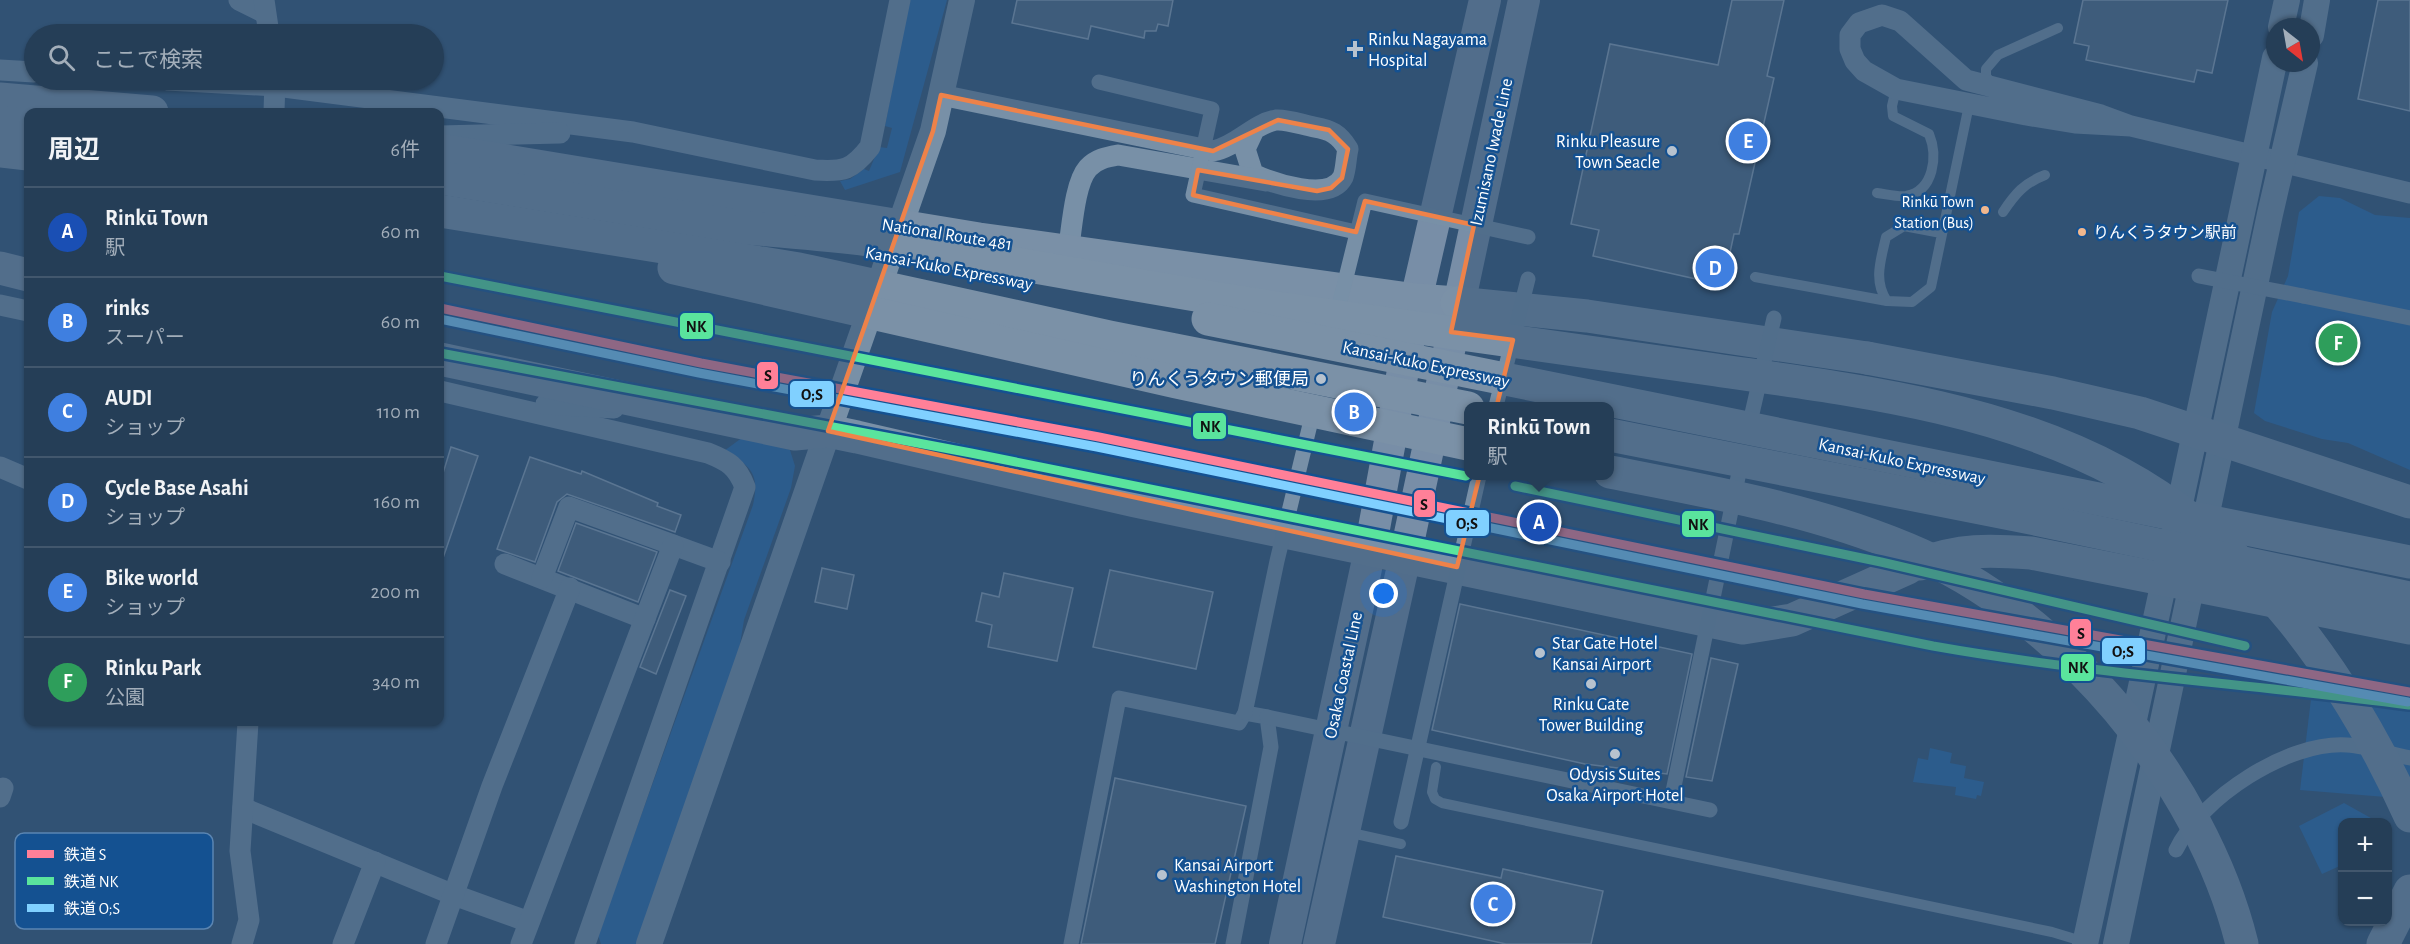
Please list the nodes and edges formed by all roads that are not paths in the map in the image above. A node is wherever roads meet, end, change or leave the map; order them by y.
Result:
1 (238, 0) edge
2 (900, 0) edge
3 (962, 0) edge
4 (1485, 0) edge
5 (1524, 0) edge
6 (2287, 0) edge
7 (2317, 0) edge
8 (265, 6) edge
9 (2283, 18) edge
10 (2314, 18) edge
11 (267, 24) edge
12 (2058, 28) dead end
13 (0, 70) edge
14 (24, 71) edge
15 (2272, 72) edge
16 (2303, 72) edge
17 (1099, 82) dead end
18 (0, 83) edge
19 (1993, 86) junction
20 (24, 89) edge
21 (1896, 89) junction
22 (29, 90) edge
23 (276, 90) edge
24 (327, 90) edge
25 (941, 95) junction
26 (0, 99) edge
27 (1969, 105) junction
28 (100, 107) junction
29 (110, 108) edge
30 (274, 108) edge
31 (0, 123) edge
32 (24, 125) edge
33 (2131, 126) junction
34 (633, 132) junction
35 (1253, 132) junction
36 (444, 136) edge
37 (0, 151) edge
38 (444, 151) edge
39 (24, 154) edge
40 (2255, 155) junction
41 (2282, 160) junction
42 (2045, 175) dead end
43 (2410, 178) edge
44 (444, 179) edge
45 (1270, 182) junction
46 (1877, 193) dead end
47 (2410, 193) edge
48 (444, 212) edge
49 (2003, 212) dead end
50 (900, 226) junction
51 (747, 228) junction
52 (1356, 232) junction
53 (1941, 233) junction
54 (579, 234) junction
55 (1528, 237) dead end
56 (1068, 252) junction
57 (0, 268) edge
58 (24, 274) edge
59 (2199, 276) dead end
60 (1755, 277) dead end
61 (1528, 279) dead end
62 (1416, 300) junction
63 (1887, 301) junction
64 (1457, 303) junction
65 (0, 305) edge
66 (24, 310) edge
67 (1774, 318) dead end
68 (2410, 318) edge
69 (444, 360) edge
70 (444, 392) edge
71 (1497, 402) edge
72 (1613, 402) edge
73 (1614, 402) edge
74 (505, 405) junction
75 (1464, 407) edge
76 (677, 408) junction
77 (828, 431) junction
78 (1614, 436) edge
79 (1464, 443) edge
80 (0, 467) edge
81 (1614, 473) edge
82 (24, 477) edge
83 (1478, 480) edge
84 (2410, 502) edge
85 (673, 545) junction
86 (1370, 550) junction
87 (1405, 557) junction
88 (720, 562) junction
89 (2410, 562) edge
90 (506, 564) dead end
91 (542, 578) junction
92 (570, 588) junction
93 (2410, 598) edge
94 (645, 619) junction
95 (2410, 628) edge
96 (1245, 713) junction
97 (1267, 717) junction
98 (248, 726) edge
99 (1419, 748) junction
100 (2410, 758) edge
101 (1436, 767) dead end
102 (1671, 801) junction
103 (243, 807) junction
104 (1710, 810) dead end
105 (2410, 816) edge
106 (1401, 822) dead end
107 (1344, 831) junction
108 (1401, 844) dead end
109 (2176, 850) dead end
110 (375, 862) junction
111 (2410, 891) edge
112 (454, 895) junction
113 (529, 922) junction
114 (2087, 943) edge
115 (242, 944) edge
116 (343, 944) edge
117 (436, 944) edge
118 (521, 944) edge
119 (585, 944) edge
120 (649, 944) edge
121 (1071, 944) edge
122 (1233, 944) edge
123 (1285, 944) edge
124 (1319, 944) edge
125 (2116, 944) edge
126 (2242, 944) edge
127 (2383, 944) edge

1 - 8 street
2 - 34 street
3 - 25 street
4 - 62 main road
5 - 64 main road, Izumisano Iwade Line
6 - 9 street
7 - 10 street
8 - 11 street
12 - 19 lane
13 - 14 street
15 - 40 street
16 - 41 street
17 - 52 street, bridge
18 - 20 street
19 - 21 street
19 - 33 street
21 - 27 street
21 - 46 lane
22 - 28 street
23 - 30 street
24 - 34 street
25 - 35 street
25 - 50 street
26 - 28 highway
27 - 33 street
27 - 53 lane
28 - 29 highway
31 - 32 highway
33 - 40 street
34 - 36 street
35 - 45 street
35 - 45 street
37 - 39 highway
38 - 50 highway, National Route 481
40 - 41 street
40 - 114 street
41 - 43 street
41 - 47 street
41 - 125 street
42 - 49 lane
44 - 51 highway, Kansai-Kuko Expressway
45 - 56 street
48 - 54 highway, Kansai-Kuko Expressway, bridge
50 - 56 highway, National Route 481
50 - 77 street
51 - 72 highway, Kansai-Kuko Expressway, bridge
51 - 105 highway, bridge
52 - 55 street, bridge
52 - 96 street, bridge
53 - 63 lane
53 - 63 lane
54 - 75 highway, Kansai-Kuko Expressway, bridge
54 - 79 highway, bridge
56 - 62 highway, National Route 481
57 - 58 highway
59 - 68 street, bridge
60 - 63 lane
61 - 71 street, bridge
62 - 64 highway, National Route 481
62 - 86 main road, Osaka Coastal Line
64 - 84 highway, bridge
64 - 87 main road, Osaka Coastal Line
65 - 66 street
67 - 102 street, bridge
69 - 76 highway
70 - 74 street
73 - 89 highway, Kansai-Kuko Expressway, bridge
74 - 76 street
74 - 88 street
76 - 77 highway
77 - 86 highway
77 - 120 street
78 - 93 highway, Kansai-Kuko Expressway, bridge
80 - 82 street
81 - 126 highway, bridge
83 - 99 street, bridge
85 - 88 street
85 - 91 street
85 - 94 street
86 - 87 highway
86 - 123 main road, Osaka Coastal Line
87 - 95 highway, bridge
87 - 107 main road, Osaka Coastal Line
88 - 119 street
90 - 91 street
91 - 92 street
92 - 94 street
92 - 112 street
94 - 113 street
96 - 97 street
96 - 121 street
97 - 99 street, bridge
97 - 122 street
98 - 103 street
99 - 102 street, bridge
99 - 106 street, bridge
100 - 109 street, bridge
101 - 114 lane
102 - 104 street, bridge
103 - 110 street
103 - 115 street
107 - 108 lane
107 - 124 main road, Osaka Coastal Line
110 - 112 street
110 - 116 street
111 - 127 highway
112 - 113 street
112 - 117 street
113 - 118 street

